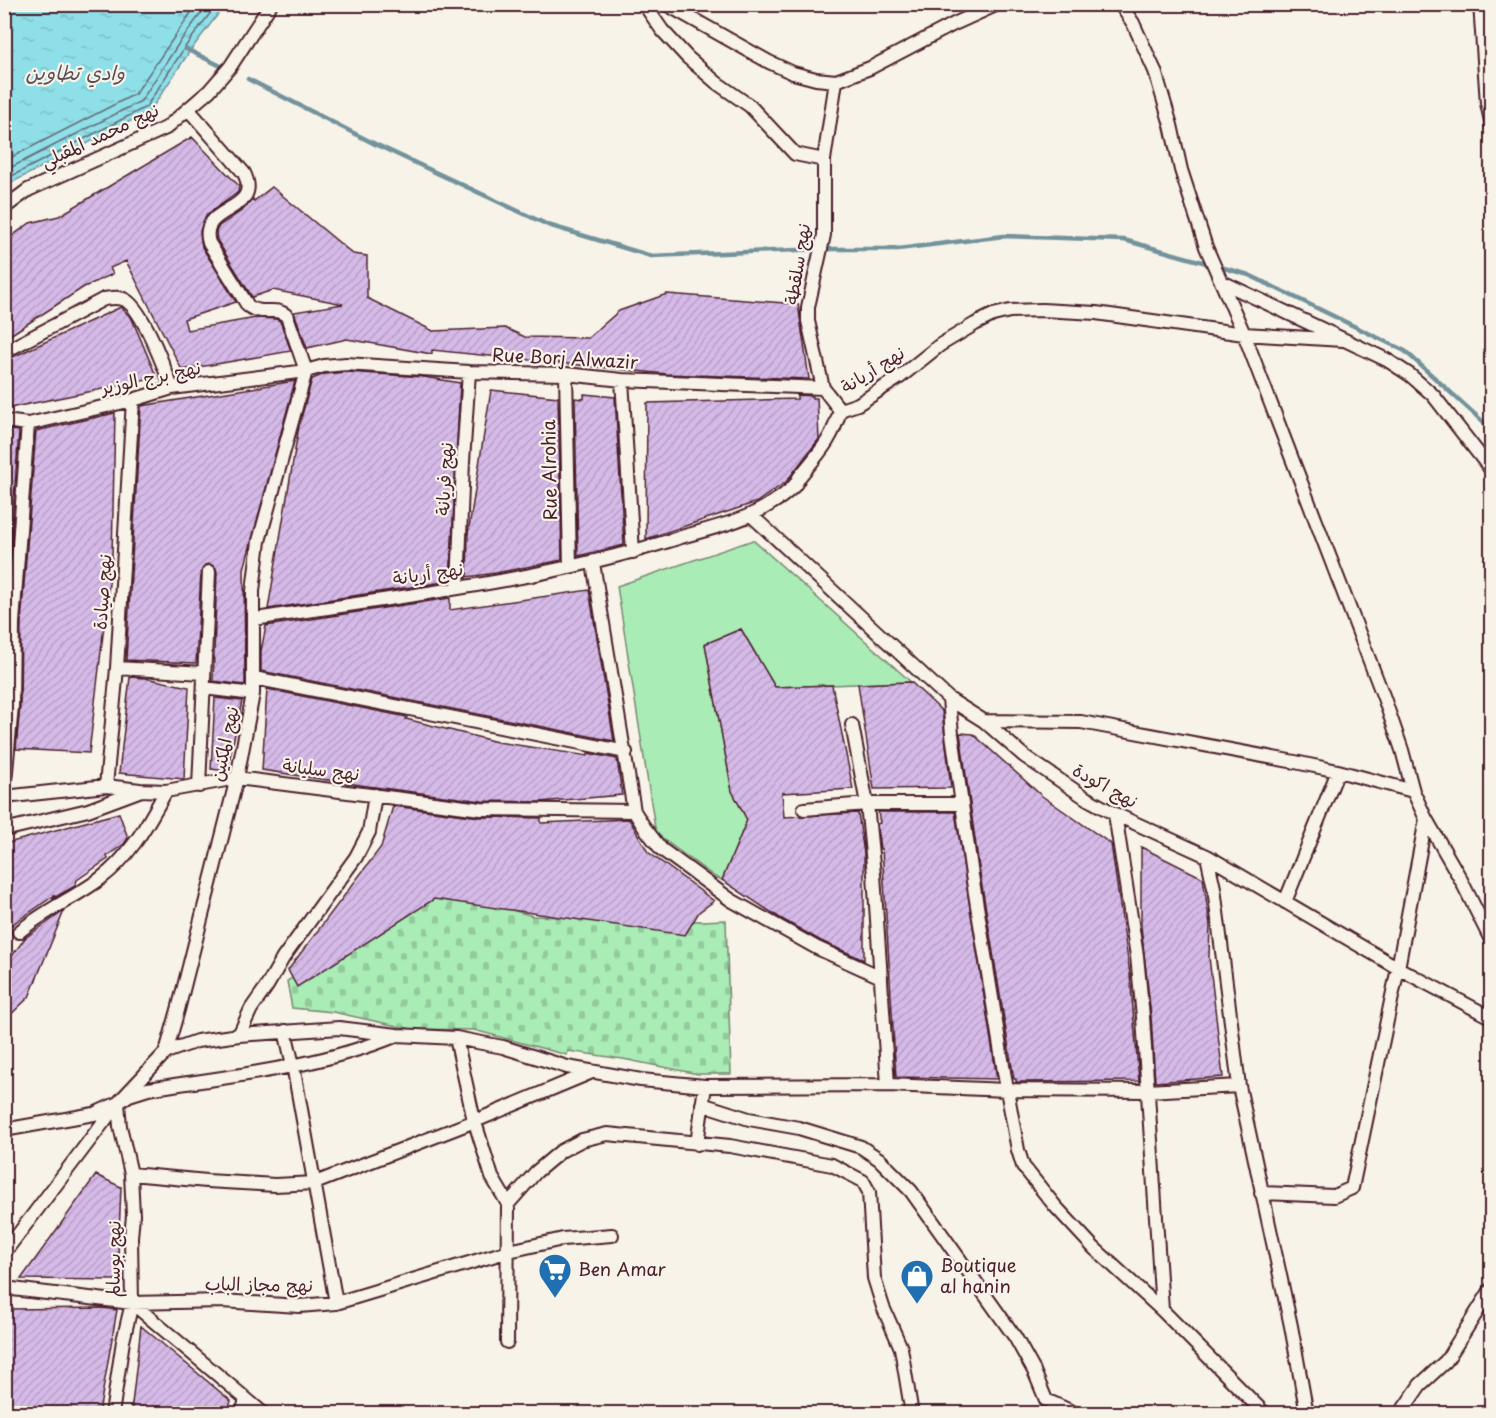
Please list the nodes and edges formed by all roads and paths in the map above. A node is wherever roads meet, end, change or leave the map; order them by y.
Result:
1 (270, 4) edge
2 (644, 4) edge
3 (666, 4) edge
4 (998, 4) edge
5 (1120, 4) edge
6 (1480, 4) edge
7 (836, 81) junction
8 (189, 110) junction
9 (1491, 126) edge
10 (824, 160) junction
11 (4, 208) edge
12 (1222, 282) junction
13 (1244, 334) junction
14 (1343, 340) junction
15 (4, 352) edge
16 (306, 371) junction
17 (469, 372) junction
18 (566, 374) junction
19 (622, 380) junction
20 (172, 388) junction
21 (823, 388) junction
22 (133, 400) junction
23 (840, 410) junction
24 (4, 421) edge
25 (28, 424) junction
26 (1491, 471) edge
27 (751, 515) junction
28 (633, 552) junction
29 (593, 563) junction
30 (570, 566) junction
31 (209, 572) dead end
32 (458, 588) junction
33 (255, 618) junction
34 (9, 623) edge
35 (117, 668) junction
36 (204, 673) junction
37 (254, 678) junction
38 (204, 688) junction
39 (254, 694) junction
40 (949, 699) junction
41 (8, 706) edge
42 (984, 721) junction
43 (852, 725) dead end
44 (626, 752) junction
45 (1338, 771) junction
46 (237, 778) junction
47 (106, 786) junction
48 (199, 786) junction
49 (140, 790) junction
50 (166, 791) junction
51 (1413, 791) junction
52 (4, 795) edge
53 (375, 795) junction
54 (867, 804) junction
55 (961, 804) junction
56 (804, 809) dead end
57 (634, 810) junction
58 (1115, 814) junction
59 (1426, 819) junction
60 (4, 830) edge
61 (1207, 856) junction
62 (1285, 902) junction
63 (19, 932) dead end
64 (1491, 942) edge
65 (1398, 968) junction
66 (881, 977) junction
67 (1491, 1018) edge
68 (285, 1031) junction
69 (238, 1035) junction
70 (397, 1035) junction
71 (456, 1038) junction
72 (166, 1052) junction
73 (293, 1065) junction
74 (593, 1072) junction
75 (888, 1085) junction
76 (705, 1086) junction
77 (1239, 1086) junction
78 (1007, 1090) junction
79 (1147, 1091) junction
80 (118, 1103) junction
81 (702, 1104) junction
82 (475, 1121) junction
83 (4, 1130) edge
84 (698, 1144) junction
85 (130, 1174) junction
86 (315, 1183) junction
87 (1261, 1193) junction
88 (508, 1204) junction
89 (612, 1235) dead end
90 (509, 1251) junction
91 (4, 1253) edge
92 (4, 1288) edge
93 (1491, 1288) edge
94 (336, 1303) junction
95 (132, 1304) junction
96 (1162, 1310) junction
97 (507, 1341) dead end
98 (246, 1399) junction
99 (112, 1413) edge
100 (242, 1413) edge
101 (264, 1413) edge
102 (912, 1413) edge
103 (1077, 1413) edge
104 (1265, 1413) edge
105 (1307, 1413) edge
106 (1400, 1413) edge

1 - 8 street, نهج محمد المقبلي
2 - 10 street
3 - 7 street
4 - 7 street
5 - 12 street
6 - 9 street
7 - 10 street, نهج سلقطة
8 - 11 street, نهج محمد المقبلي
8 - 16 street
10 - 21 street, نهج سلقطة
12 - 13 street
12 - 14 street
13 - 14 street, نهج أريانة
13 - 23 street, نهج أريانة
13 - 51 street
14 - 26 street
15 - 20 street
16 - 17 street, Rue Borj Alwazir
16 - 20 street, نهج برج الوزير
16 - 33 street, نهج المكنين
17 - 18 street, Rue Borj Alwazir
17 - 32 street, نهج فريانة
18 - 19 street, Rue Borj Alwazir
18 - 30 street, Rue Alrohia
19 - 21 street, Rue Borj Alwazir
19 - 28 street
20 - 22 street, نهج برج الوزير
21 - 23 street, نهج سلقطة
22 - 25 street, نهج برج الوزير
22 - 35 street, نهج صيادة
23 - 27 street, نهج أريانة
24 - 25 street, نهج برج الوزير
25 - 34 street
27 - 28 street, نهج أريانة
27 - 40 street, نهج اكودة
28 - 29 street, نهج أريانة
29 - 30 street, نهج أريانة
29 - 44 street
30 - 32 street, نهج أريانة
31 - 36 street
32 - 33 street, نهج أريانة
33 - 37 street, نهج المكنين
34 - 41 street
35 - 36 street
35 - 47 street, نهج صيادة
36 - 38 street
37 - 39 street, نهج المكنين
37 - 44 street
38 - 39 street
38 - 48 street
39 - 46 street, نهج المكنين
40 - 42 street, نهج اكودة
40 - 55 street
41 - 52 street
42 - 45 street
42 - 58 street, نهج اكودة
43 - 54 street
44 - 57 street
45 - 51 street
45 - 62 street
46 - 48 street, نهج سليانة
46 - 53 street, نهج سليانة
46 - 72 street, نهج المكنين
47 - 49 street, نهج سليانة
47 - 52 street, نهج سليانة
48 - 50 street, نهج سليانة
49 - 50 street, نهج سليانة
49 - 60 street
50 - 63 street
51 - 59 street
53 - 57 street, نهج سليانة
53 - 69 street
54 - 55 street
54 - 56 street
54 - 66 street
55 - 78 street
57 - 66 street
58 - 61 street, نهج اكودة
58 - 79 street
59 - 64 street
59 - 65 street
61 - 62 street, نهج اكودة
61 - 77 street
62 - 65 street, نهج اكودة
65 - 67 street, نهج اكودة
65 - 87 street
66 - 75 street
68 - 69 street
68 - 70 street
68 - 73 street
69 - 72 street
70 - 71 street
70 - 73 street
71 - 74 street
71 - 82 street
72 - 80 street, نهج المكنين
73 - 80 street
73 - 86 street
74 - 76 street
74 - 82 street
75 - 76 street
75 - 78 street
76 - 81 street
77 - 79 street
77 - 87 street
78 - 79 street
78 - 96 street
79 - 96 street
80 - 83 street
80 - 85 street, نهج بوسالم
80 - 91 street, نهج المكنين
81 - 84 street
81 - 103 street
82 - 86 street
82 - 88 street
84 - 88 street
84 - 102 street
85 - 86 street
85 - 95 street, نهج بوسالم
86 - 94 street
87 - 105 street
88 - 90 street
89 - 90 street, نهج مجاز الباب
90 - 94 street, نهج مجاز الباب
90 - 97 street
92 - 95 street, نهج مجاز الباب
93 - 106 street
94 - 95 street, نهج مجاز الباب
95 - 98 street
95 - 99 street, نهج بوسالم
96 - 104 street
98 - 100 street
98 - 101 street

